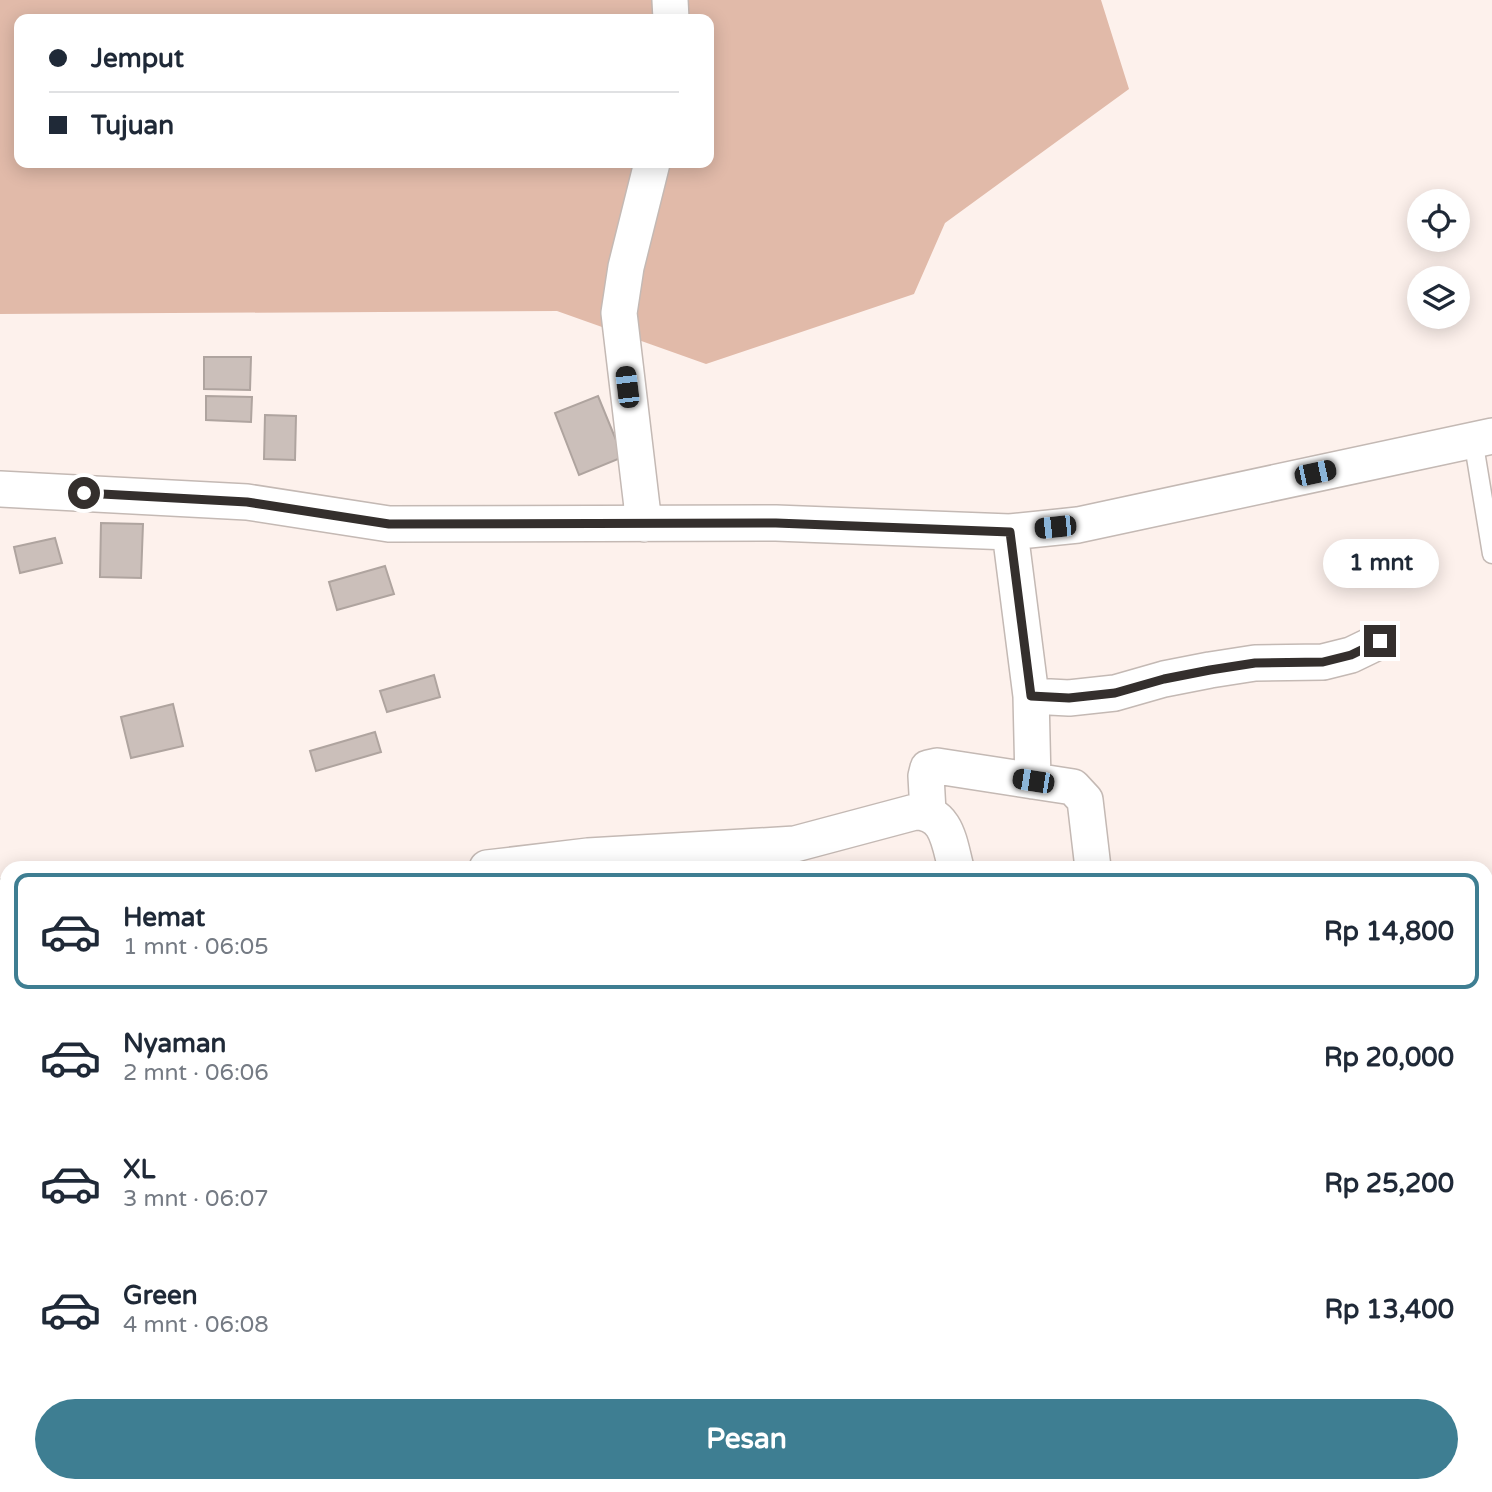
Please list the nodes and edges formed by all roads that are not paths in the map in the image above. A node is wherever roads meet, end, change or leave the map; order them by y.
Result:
1 (651, 168) edge
2 (1482, 438) edge
3 (0, 489) edge
4 (644, 524) junction
5 (1010, 532) junction
6 (1492, 554) edge
7 (1380, 641) dead end
8 (1031, 696) junction
9 (1033, 781) junction
10 (928, 812) junction
11 (546, 861) edge
12 (954, 861) edge
13 (1092, 861) edge

1 - 4 street
2 - 5 street
2 - 6 lane
3 - 4 street
4 - 5 street
5 - 8 street
7 - 8 street
8 - 9 street
9 - 10 street
9 - 13 street
10 - 11 street
10 - 12 street

